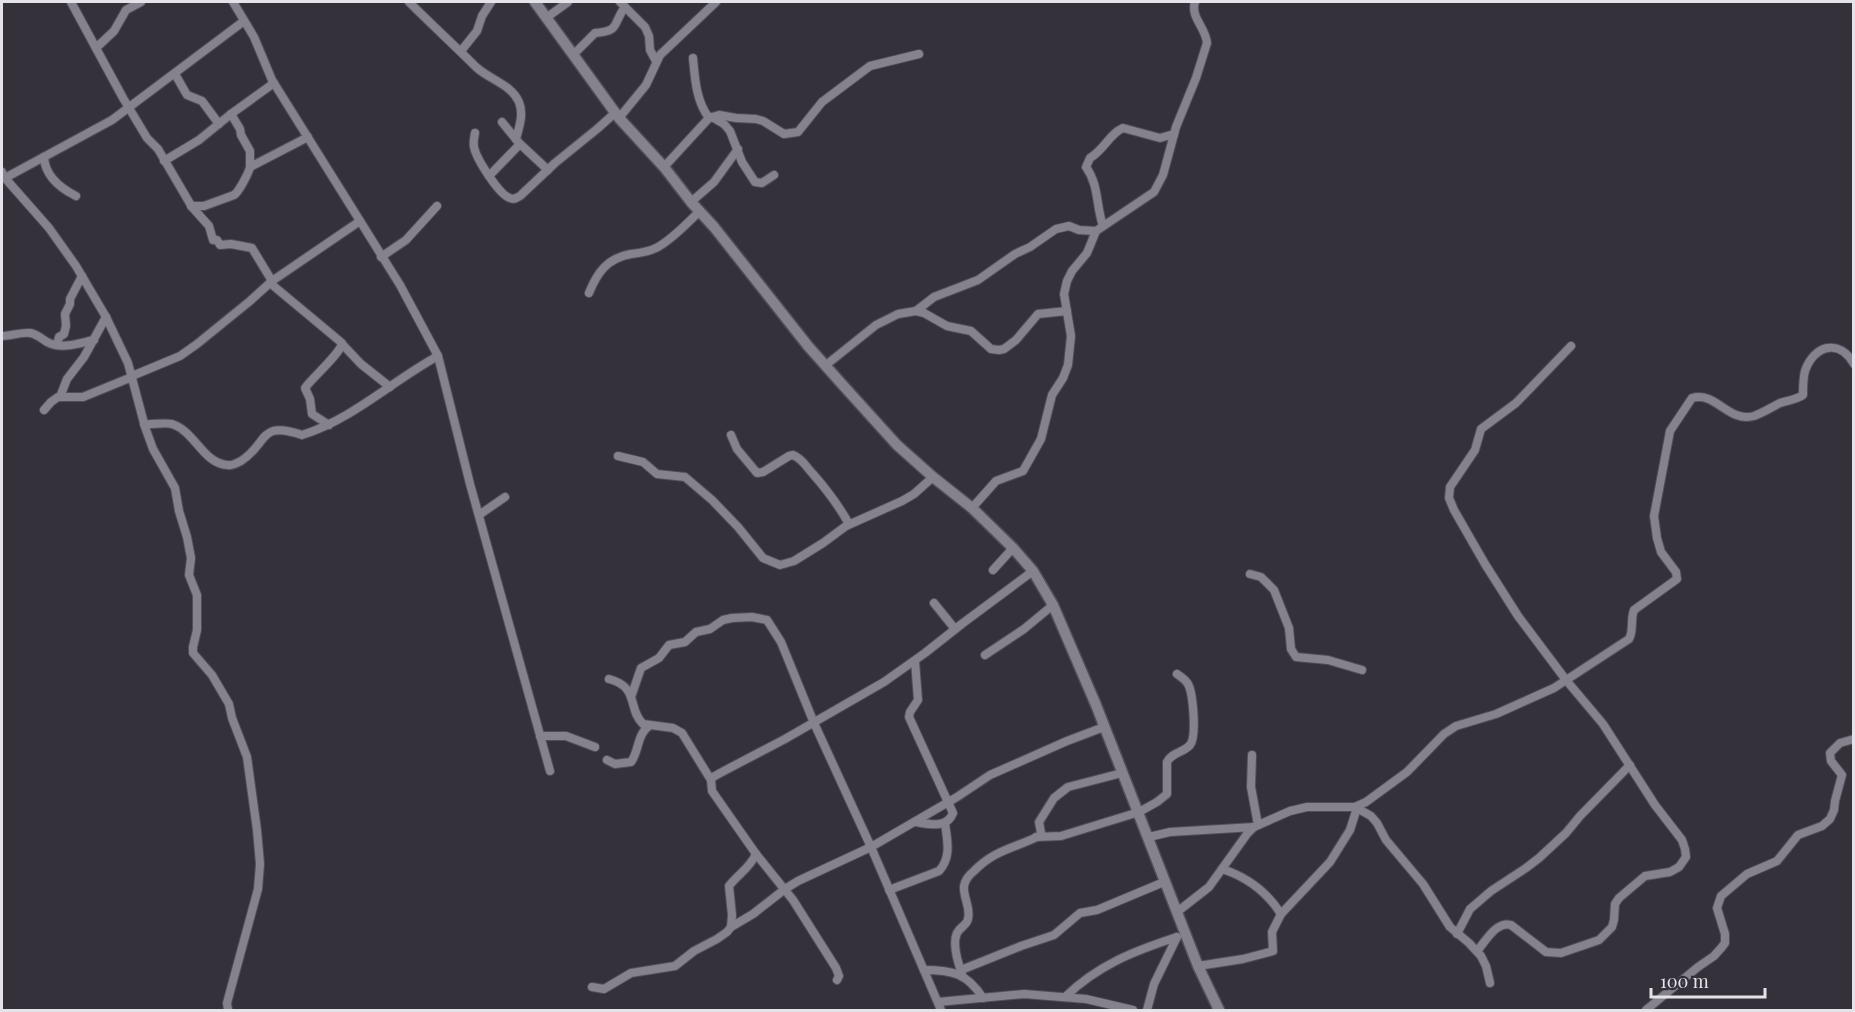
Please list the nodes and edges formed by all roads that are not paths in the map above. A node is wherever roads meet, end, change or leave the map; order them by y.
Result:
1 (71, 2) edge
2 (141, 2) edge
3 (233, 2) edge
4 (409, 2) edge
5 (491, 2) edge
6 (535, 2) edge
7 (568, 2) edge
8 (716, 2) edge
9 (1195, 2) edge
10 (622, 4) edge
11 (546, 18) junction
12 (244, 21) junction
13 (96, 48) junction
14 (461, 51) junction
15 (919, 54) dead end
16 (573, 56) junction
17 (693, 58) dead end
18 (656, 61) junction
19 (175, 74) junction
20 (274, 83) junction
21 (123, 98) junction
22 (137, 101) junction
23 (129, 107) junction
24 (231, 114) junction
25 (617, 116) junction
26 (711, 118) junction
27 (502, 122) dead end
28 (219, 124) junction
29 (475, 133) dead end
30 (1174, 134) junction
31 (308, 137) junction
32 (518, 141) junction
33 (738, 149) junction
34 (44, 157) junction
35 (164, 161) junction
36 (250, 167) junction
37 (664, 167) junction
38 (548, 170) junction
39 (3, 175) edge
40 (774, 175) dead end
41 (489, 176) junction
42 (76, 196) dead end
43 (691, 202) junction
44 (191, 206) junction
45 (437, 206) dead end
46 (700, 211) junction
47 (360, 221) junction
48 (1104, 226) junction
49 (1096, 231) junction
50 (381, 257) junction
51 (82, 276) junction
52 (271, 282) junction
53 (588, 293) dead end
54 (916, 311) junction
55 (1067, 311) junction
56 (106, 316) junction
57 (2, 336) edge
58 (94, 340) junction
59 (57, 345) junction
60 (343, 345) junction
61 (1570, 346) dead end
62 (438, 356) junction
63 (1854, 364) edge
64 (826, 365) junction
65 (132, 376) junction
66 (390, 387) junction
67 (60, 397) junction
68 (44, 410) dead end
69 (144, 424) junction
70 (329, 425) junction
71 (731, 435) dead end
72 (618, 456) dead end
73 (933, 477) junction
74 (505, 497) dead end
75 (972, 508) junction
76 (479, 515) junction
77 (849, 524) junction
78 (1013, 548) junction
79 (993, 570) dead end
80 (1034, 571) junction
81 (1250, 574) dead end
82 (934, 603) dead end
83 (1053, 605) junction
84 (955, 629) junction
85 (985, 655) dead end
86 (915, 661) junction
87 (1362, 670) dead end
88 (1177, 674) dead end
89 (609, 679) dead end
90 (1566, 680) junction
91 (631, 697) junction
92 (814, 723) junction
93 (649, 726) junction
94 (1104, 727) junction
95 (540, 736) junction
96 (1854, 739) edge
97 (596, 747) dead end
98 (1252, 754) dead end
99 (607, 760) dead end
100 (1630, 765) junction
101 (550, 771) dead end
102 (1122, 772) junction
103 (711, 780) junction
104 (949, 801) junction
105 (1356, 807) junction
106 (1139, 812) junction
107 (915, 822) junction
108 (945, 823) junction
109 (1256, 826) junction
110 (1036, 837) junction
111 (1149, 837) junction
112 (871, 847) junction
113 (756, 854) junction
114 (1222, 869) junction
115 (1164, 882) junction
116 (785, 889) junction
117 (889, 890) junction
118 (1177, 912) junction
119 (1281, 914) junction
120 (731, 927) junction
121 (1180, 932) junction
122 (1457, 934) junction
123 (1477, 951) junction
124 (1198, 966) junction
125 (924, 970) junction
126 (961, 972) junction
127 (837, 980) dead end
128 (1490, 983) dead end
129 (592, 987) dead end
130 (1065, 997) junction
131 (983, 998) junction
132 (938, 1002) junction
133 (228, 1011) edge
134 (941, 1011) edge
135 (1133, 1011) edge
136 (1148, 1011) edge
137 (1219, 1011) edge
138 (1646, 1011) edge

1 - 13 street
2 - 13 street
3 - 12 street
4 - 14 street
5 - 14 street
6 - 11 street
7 - 11 street
8 - 18 street
9 - 30 street
10 - 16 street
10 - 18 street
11 - 16 street
12 - 19 street
12 - 20 street
13 - 21 street
14 - 32 street
15 - 26 street
16 - 25 street
17 - 26 street
18 - 25 street
19 - 22 street
19 - 28 street
20 - 24 street
20 - 31 street
21 - 22 street
21 - 23 street
22 - 23 street
23 - 34 street
23 - 35 street
24 - 28 street
24 - 36 street
25 - 37 street
25 - 38 street
26 - 33 street
26 - 37 street
27 - 32 street
28 - 35 street
29 - 41 street
30 - 48 street
30 - 48 street
31 - 36 street
31 - 47 street
32 - 38 street
32 - 41 street
33 - 40 street
33 - 43 street
34 - 39 street
34 - 42 street
35 - 44 street
36 - 44 street
37 - 43 street
38 - 41 street
39 - 51 street
43 - 46 street
44 - 52 street
45 - 50 street
46 - 53 street
46 - 64 street
47 - 50 street
47 - 52 street
48 - 49 street
49 - 54 street
49 - 55 street
50 - 62 street
51 - 56 street
51 - 59 street
52 - 60 street
52 - 65 street
54 - 55 street
54 - 64 street
55 - 75 street
56 - 58 street
56 - 65 street
57 - 59 street
58 - 59 street
58 - 67 street
60 - 66 street
60 - 70 street
61 - 90 street
62 - 66 street
62 - 76 street
63 - 90 street
64 - 73 street
65 - 67 street
65 - 69 street
66 - 70 street
67 - 68 street
69 - 70 street
69 - 133 street
71 - 77 street
72 - 77 street
73 - 75 street
73 - 77 street
74 - 76 street
75 - 78 street
76 - 95 street
78 - 79 street
78 - 80 street
80 - 83 street
80 - 84 street
81 - 87 street
82 - 84 street
83 - 85 street
83 - 94 street
84 - 86 street
86 - 92 street
86 - 104 street
88 - 106 street
89 - 91 street
90 - 100 street
90 - 105 street
91 - 92 street
91 - 93 street
92 - 103 street
92 - 112 street
93 - 99 street
93 - 103 street
94 - 102 street
94 - 104 street
95 - 97 street
95 - 101 street
96 - 138 street
98 - 109 street
100 - 122 street
100 - 123 street
102 - 106 street
102 - 110 street
103 - 113 street
104 - 107 street
104 - 108 street
105 - 109 street
105 - 119 street
105 - 122 street
106 - 110 street
106 - 111 street
107 - 108 street
107 - 112 street
108 - 117 street
109 - 111 street
109 - 114 street
110 - 126 street
111 - 115 street
112 - 116 street
112 - 117 street
113 - 116 street
113 - 120 street
114 - 118 street
114 - 119 street
115 - 118 street
115 - 126 street
116 - 120 street
116 - 127 street
117 - 125 street
118 - 121 street
119 - 124 street
120 - 129 street
121 - 124 street
121 - 130 street
121 - 136 street
122 - 123 street
123 - 128 street
124 - 137 street
125 - 126 street
125 - 132 street
126 - 131 street
130 - 131 street
130 - 135 street
131 - 132 street
132 - 134 street

